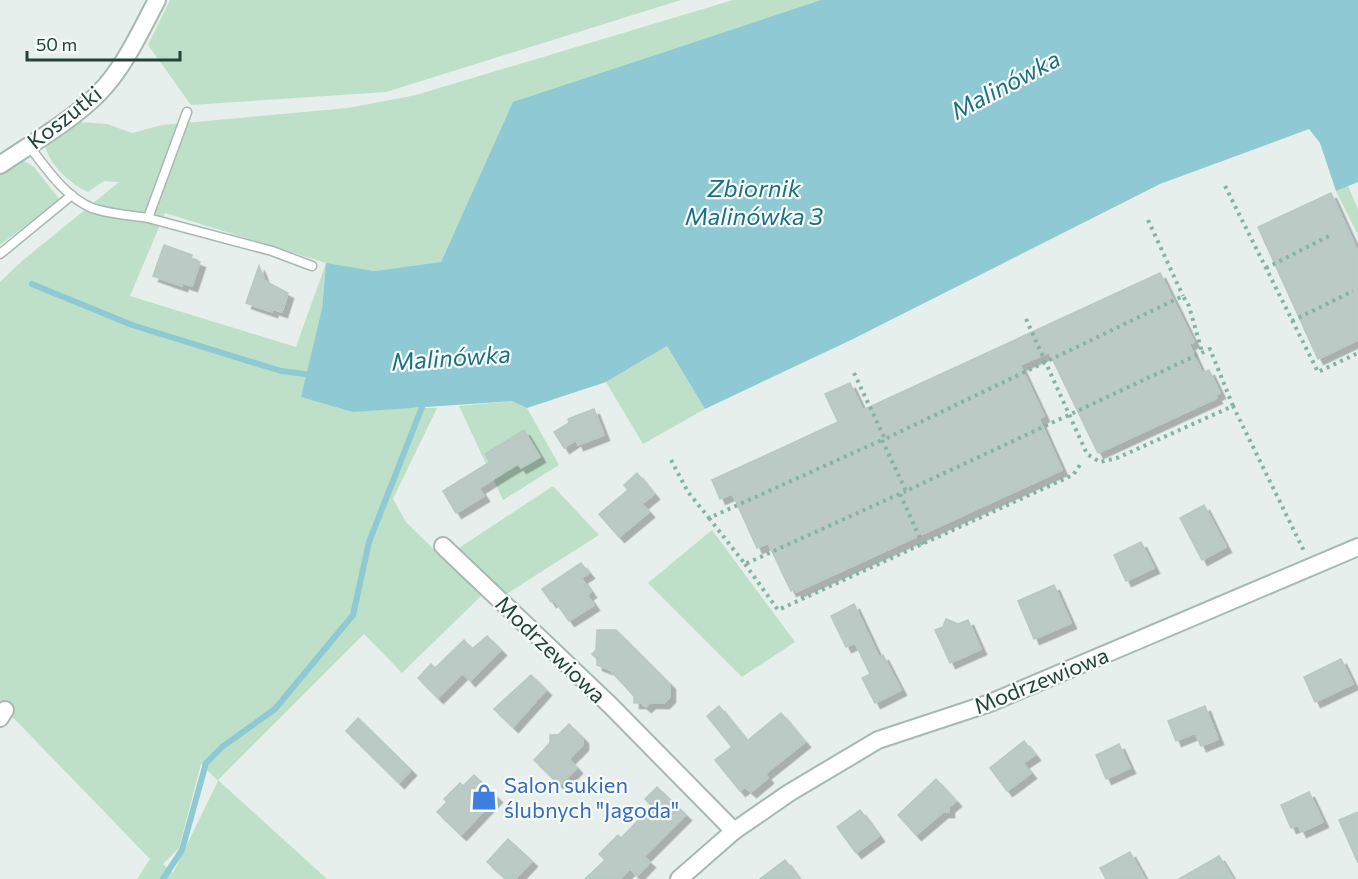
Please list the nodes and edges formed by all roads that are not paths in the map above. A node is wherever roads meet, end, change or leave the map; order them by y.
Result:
1 (157, 0) edge
2 (188, 112) dead end
3 (28, 145) junction
4 (0, 165) edge
5 (76, 198) junction
6 (148, 218) junction
7 (0, 254) edge
8 (312, 266) dead end
9 (443, 546) dead end
10 (1358, 547) edge
11 (734, 831) junction
12 (679, 879) edge

1 - 3 street, Koszutki
2 - 6 lane
3 - 4 street, Koszutki
3 - 5 lane
5 - 6 lane
5 - 7 lane
6 - 8 lane
9 - 11 street, Modrzewiowa
10 - 11 street, Modrzewiowa
11 - 12 street, Modrzewiowa

